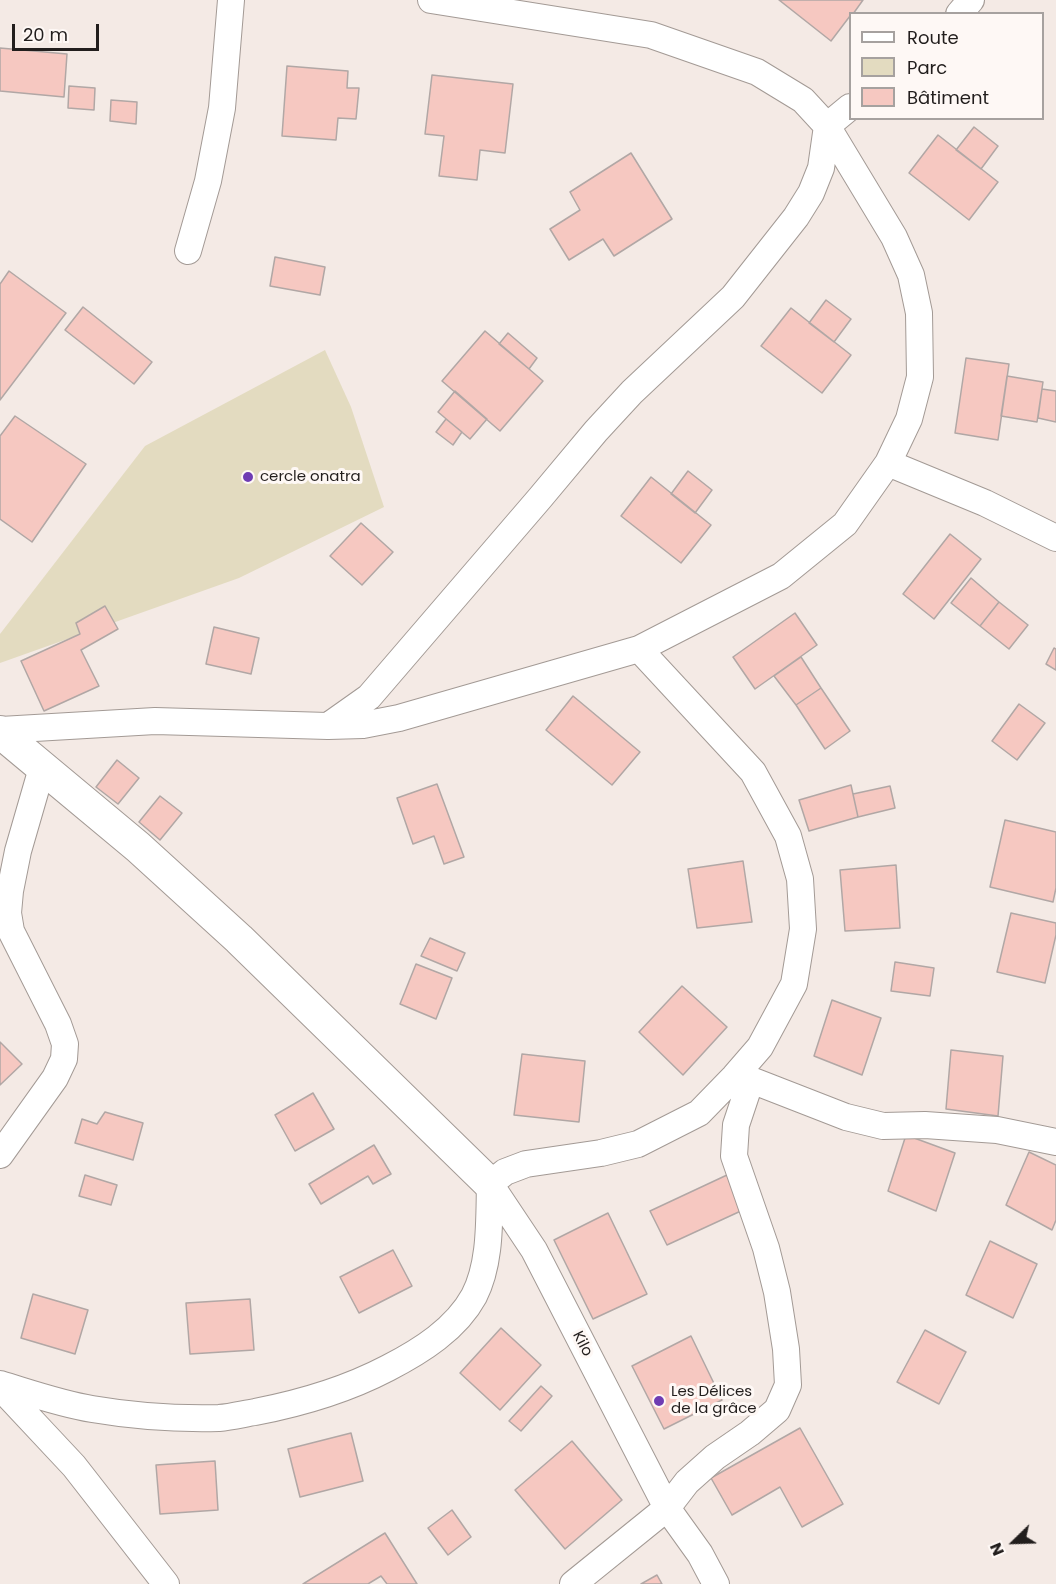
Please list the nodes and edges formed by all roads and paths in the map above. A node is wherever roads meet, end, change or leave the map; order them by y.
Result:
1 (231, 0) edge
2 (430, 0) edge
3 (971, 0) edge
4 (961, 12) edge
5 (849, 108) edge
6 (827, 126) junction
7 (188, 251) dead end
8 (888, 463) junction
9 (1056, 538) edge
10 (639, 649) junction
11 (328, 726) junction
12 (0, 731) edge
13 (42, 768) junction
14 (743, 1078) junction
15 (1056, 1142) edge
16 (0, 1155) edge
17 (490, 1184) junction
18 (0, 1386) edge
19 (667, 1508) junction
20 (166, 1584) edge
21 (573, 1584) edge
22 (716, 1584) edge

1 - 7 street
2 - 6 street
3 - 4 street
5 - 6 street
6 - 8 street
6 - 11 street
8 - 9 street
8 - 10 street
10 - 11 street
10 - 14 street
11 - 12 street
12 - 13 street
13 - 16 street
13 - 17 street
14 - 15 street
14 - 17 street
14 - 19 street
17 - 18 street
17 - 19 street, Kilo
18 - 20 street
19 - 21 street
19 - 22 street, Kilo

